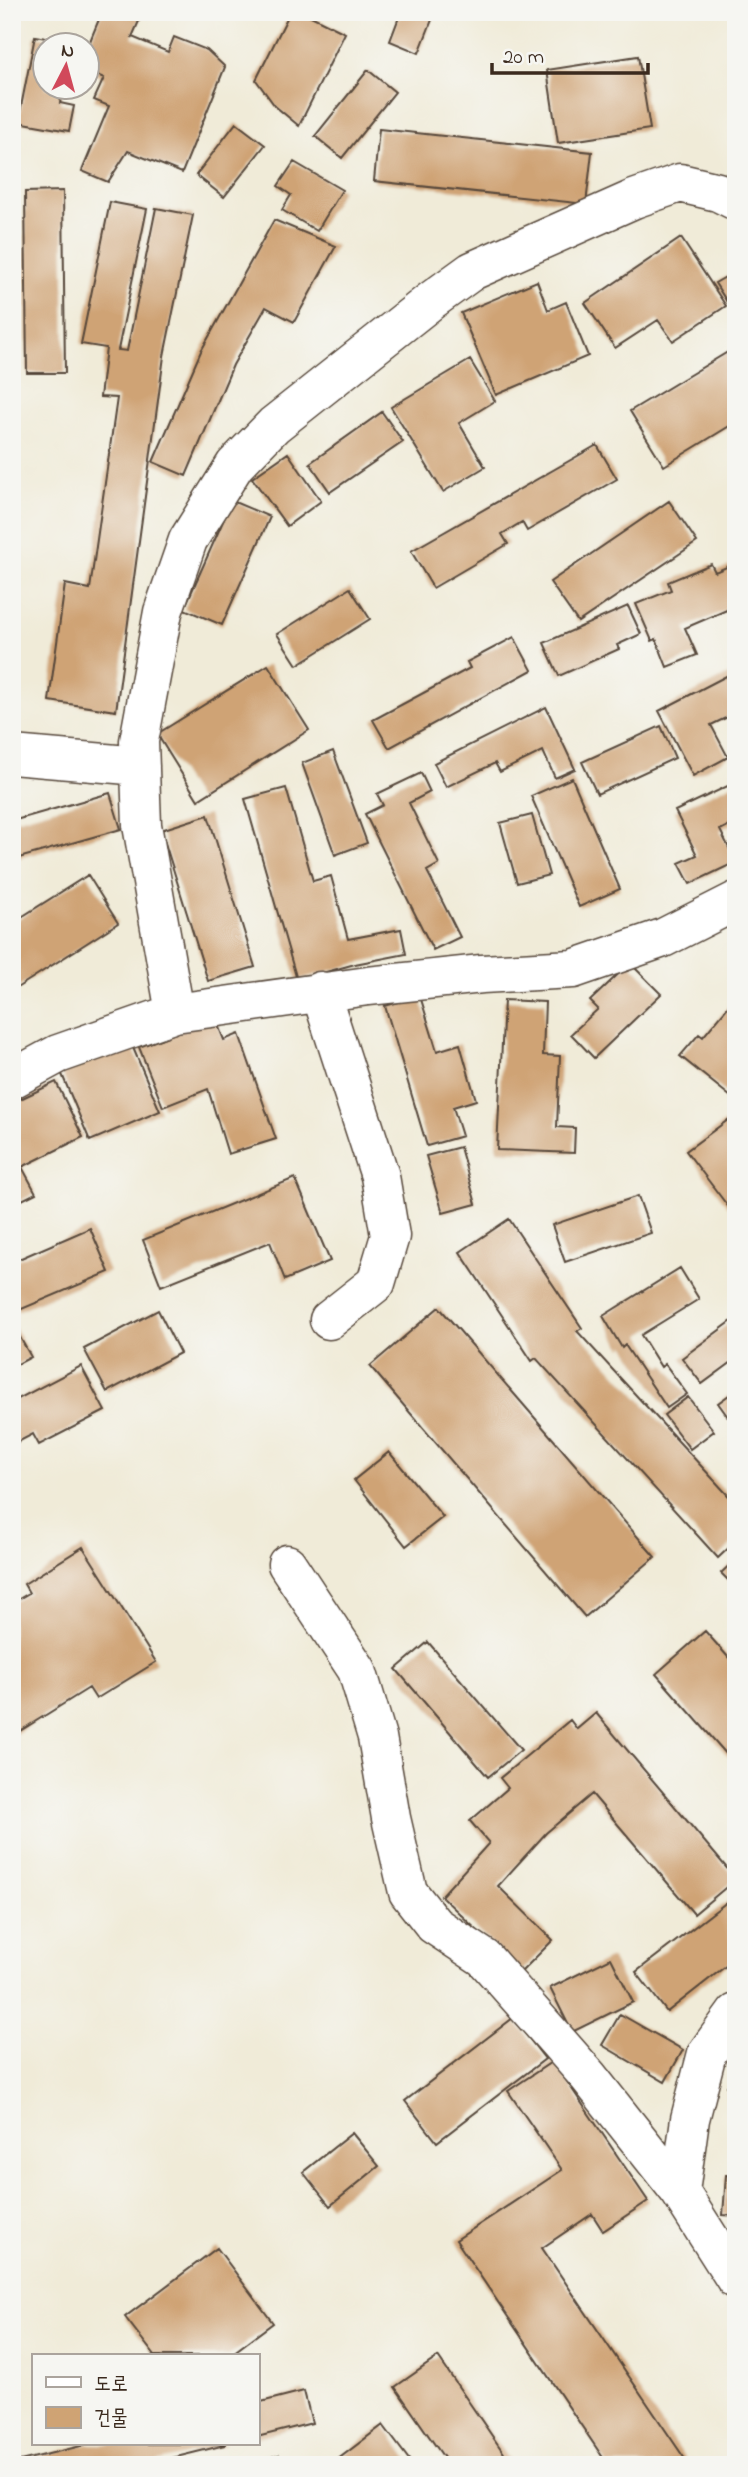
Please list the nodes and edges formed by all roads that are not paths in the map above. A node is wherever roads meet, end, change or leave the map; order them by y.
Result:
1 (736, 201) edge
2 (12, 755) edge
3 (140, 766) junction
4 (736, 901) edge
5 (320, 991) junction
6 (175, 1013) junction
7 (12, 1079) edge
8 (329, 1320) dead end
9 (287, 1564) dead end
10 (736, 2013) edge
11 (680, 2192) junction
12 (736, 2280) edge

1 - 3 street
2 - 3 street
3 - 6 street
4 - 5 street
5 - 6 street
5 - 8 street
6 - 7 street
9 - 11 street
10 - 11 street
11 - 12 street

